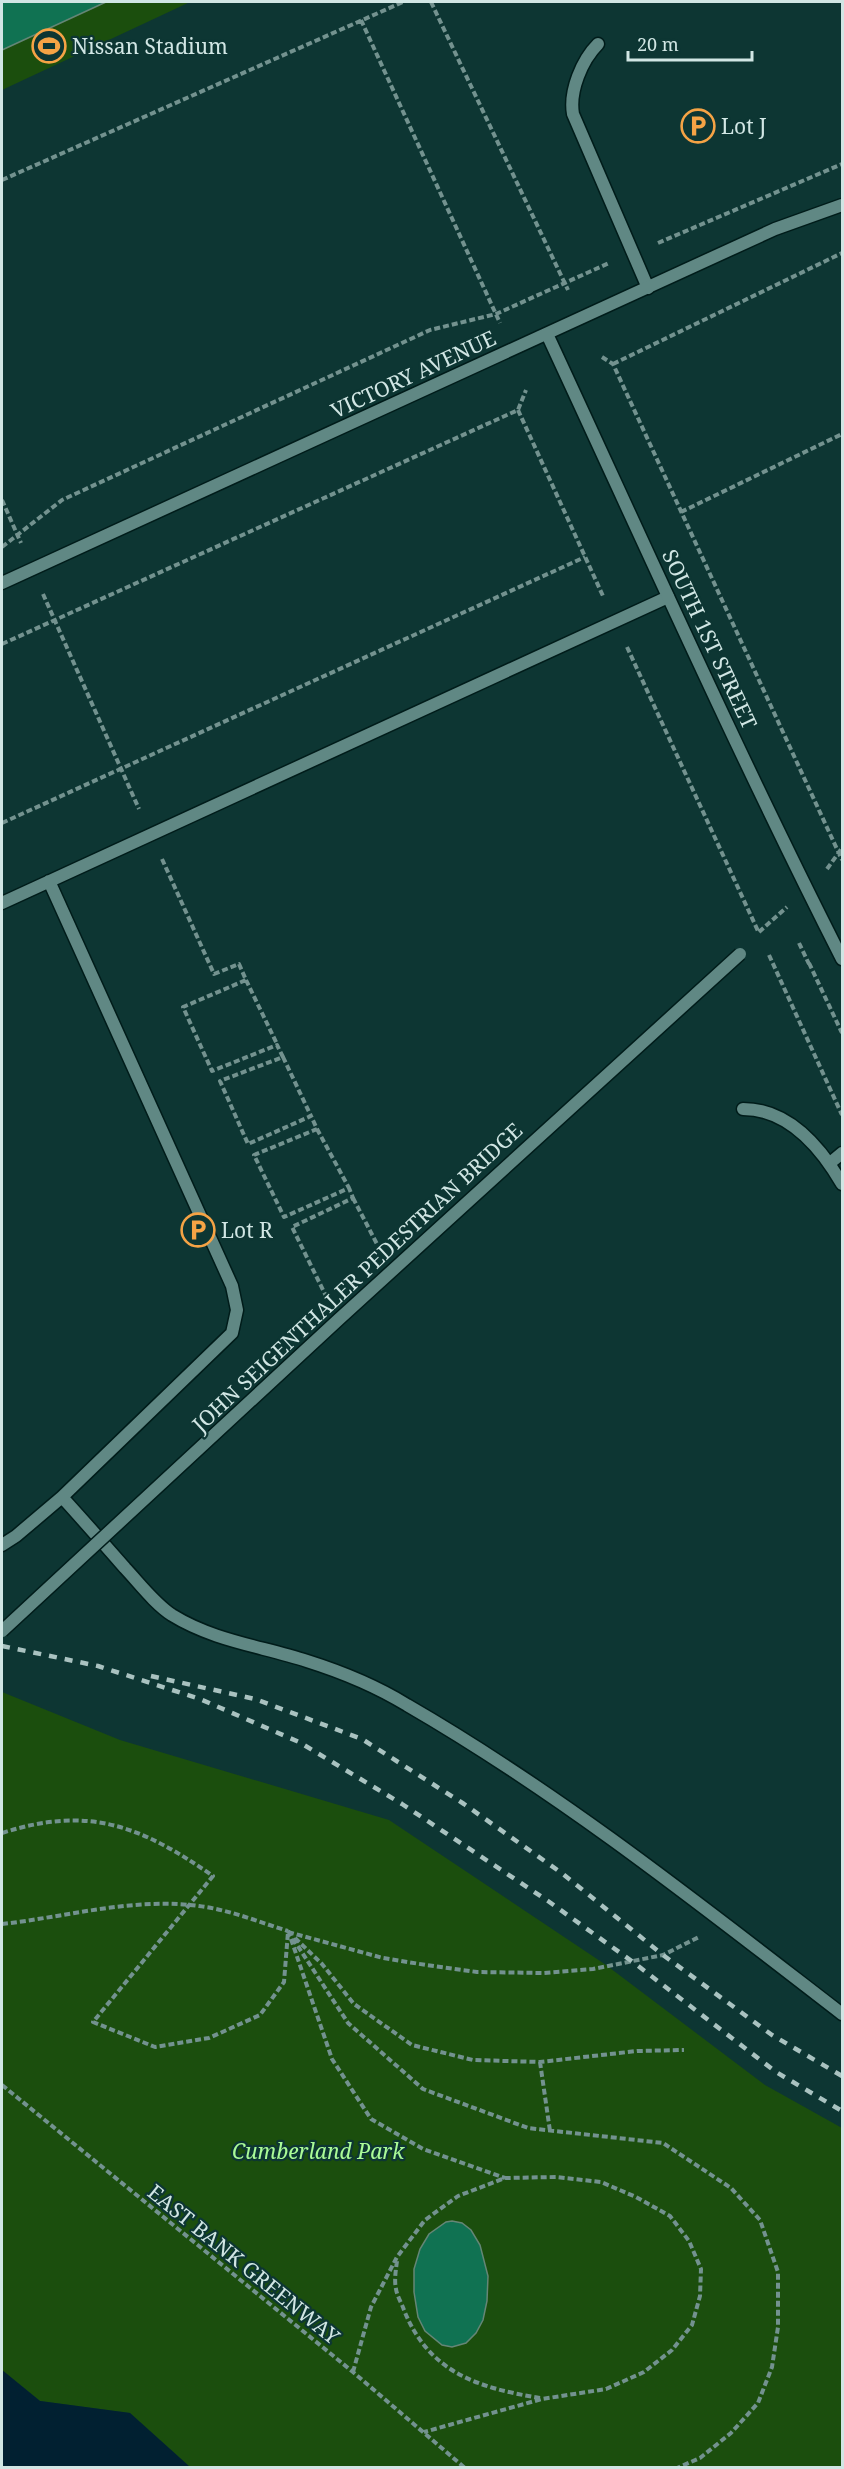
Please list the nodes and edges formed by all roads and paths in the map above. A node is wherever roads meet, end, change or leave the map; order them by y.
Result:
1 (403, 2) edge
2 (431, 2) edge
3 (361, 20) junction
4 (598, 44) dead end
5 (843, 164) edge
6 (2, 180) edge
7 (843, 206) edge
8 (632, 254) junction
9 (843, 254) edge
10 (565, 283) junction
11 (648, 288) junction
12 (568, 290) dead end
13 (496, 314) junction
14 (500, 323) dead end
15 (547, 334) junction
16 (602, 357) dead end
17 (613, 364) junction
18 (526, 390) dead end
19 (518, 410) junction
20 (843, 434) edge
21 (2, 500) edge
22 (681, 513) junction
23 (17, 536) junction
24 (2, 547) edge
25 (585, 557) junction
26 (33, 569) junction
27 (2, 583) edge
28 (668, 597) junction
29 (55, 620) junction
30 (615, 621) junction
31 (2, 644) edge
32 (121, 769) junction
33 (2, 823) edge
34 (151, 834) junction
35 (843, 860) edge
36 (49, 881) junction
37 (807, 891) junction
38 (2, 903) edge
39 (758, 932) junction
40 (763, 943) dead end
41 (841, 952) edge
42 (740, 954) joint
43 (768, 954) dead end
44 (246, 980) junction
45 (277, 1045) junction
46 (283, 1057) junction
47 (743, 1109) dead end
48 (843, 1115) edge
49 (311, 1116) junction
50 (317, 1129) junction
51 (843, 1153) edge
52 (830, 1163) junction
53 (843, 1184) edge
54 (349, 1188) junction
55 (353, 1198) junction
56 (391, 1271) junction
57 (338, 1320) junction
58 (62, 1497) junction
59 (2, 1545) edge
60 (2, 1631) edge
61 (2, 1833) edge
62 (720, 1919) junction
63 (2, 1924) edge
64 (288, 1931) junction
65 (843, 2014) edge
66 (684, 2050) dead end
67 (540, 2062) junction
68 (2, 2085) edge
69 (550, 2131) junction
70 (505, 2178) junction
71 (397, 2257) junction
72 (353, 2372) junction
73 (542, 2398) junction
74 (424, 2432) junction
75 (465, 2468) edge
76 (677, 2468) edge

1 - 3 path
2 - 10 path
3 - 6 path
3 - 13 path
4 - 8 street
5 - 8 path
7 - 11 street, VICTORY AVENUE
8 - 10 path
8 - 11 street
9 - 17 path
10 - 12 path
10 - 13 path
11 - 15 street, VICTORY AVENUE
13 - 14 path
13 - 23 path
15 - 26 street, VICTORY AVENUE
15 - 28 street, SOUTH 1ST STREET
16 - 17 path
17 - 22 path
18 - 19 path
19 - 25 path
19 - 29 path
20 - 22 path
21 - 23 path
22 - 35 path
23 - 24 path
23 - 26 path
25 - 30 path
25 - 32 path
26 - 27 street, VICTORY AVENUE
26 - 29 path
28 - 30 street
28 - 37 street, SOUTH 1ST STREET
29 - 31 path
29 - 32 path
30 - 34 street
30 - 39 path
32 - 33 path
32 - 34 path
34 - 36 street
34 - 44 path
36 - 38 street
36 - 58 street
37 - 39 path
37 - 41 street, SOUTH 1ST STREET
39 - 40 path
39 - 42 path
42 - 56 street, JOHN SEIGENTHALER PEDESTRIAN BRIDGE, bridge
43 - 48 path
44 - 45 path
44 - 45 path
45 - 46 path
46 - 49 path
46 - 49 path
47 - 52 street
49 - 50 path
50 - 54 path
50 - 54 path
51 - 52 street
52 - 53 street
54 - 55 path
55 - 56 path
55 - 57 path
56 - 57 street, JOHN SEIGENTHALER PEDESTRIAN BRIDGE, bridge
57 - 60 street, JOHN SEIGENTHALER PEDESTRIAN BRIDGE, bridge
58 - 59 street
58 - 62 street
61 - 64 path
62 - 64 path
62 - 65 street
63 - 64 path, bridge
64 - 67 path
64 - 69 path
64 - 70 path
66 - 67 path
67 - 69 path
68 - 72 path, EAST BANK GREENWAY
69 - 76 path
70 - 71 path
70 - 73 path
71 - 72 path
71 - 73 path
72 - 74 path, EAST BANK GREENWAY
73 - 74 path
74 - 75 path, EAST BANK GREENWAY

